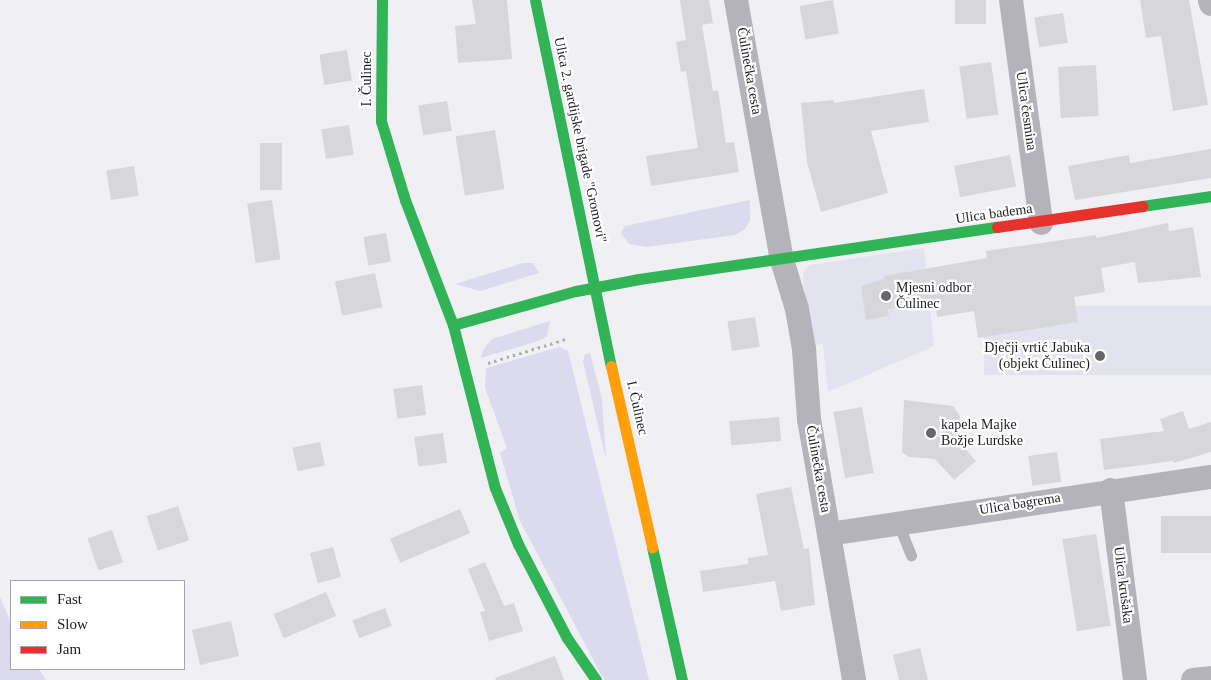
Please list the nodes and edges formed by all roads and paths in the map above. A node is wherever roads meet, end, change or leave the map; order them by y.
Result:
1 (382, 0) edge
2 (535, 0) edge
3 (736, 0) edge
4 (1011, 0) edge
5 (1210, 0) edge
6 (1211, 4) edge
7 (1211, 196) edge
8 (1041, 222) junction
9 (782, 260) junction
10 (594, 287) junction
11 (453, 325) junction
12 (566, 339) dead end
13 (464, 370) junction
14 (1211, 477) edge
15 (1111, 490) junction
16 (898, 523) junction
17 (829, 534) junction
18 (911, 556) dead end
19 (1211, 678) edge
20 (596, 680) edge
21 (682, 680) edge
22 (854, 680) edge
23 (1135, 680) edge
24 (1193, 680) edge

1 - 11 street, I. Čulinec
2 - 10 street, Ulica 2. gardijske brigade "Gromovi"
3 - 9 street, Čulinečka cesta
4 - 8 street, Ulica česmina
5 - 6 street
7 - 8 street, Ulica badema
8 - 9 street, Ulica badema
9 - 10 street
9 - 17 street, Čulinečka cesta
10 - 11 street
10 - 21 street, I. Čulinec
11 - 13 street, I. Čulinec
12 - 13 path
13 - 20 street, I. Čulinec
14 - 15 street, Ulica bagrema
15 - 16 street, Ulica bagrema
15 - 23 street, Ulica krušaka
16 - 17 street, Ulica bagrema
16 - 18 lane
17 - 22 street, Čulinečka cesta
19 - 24 street

